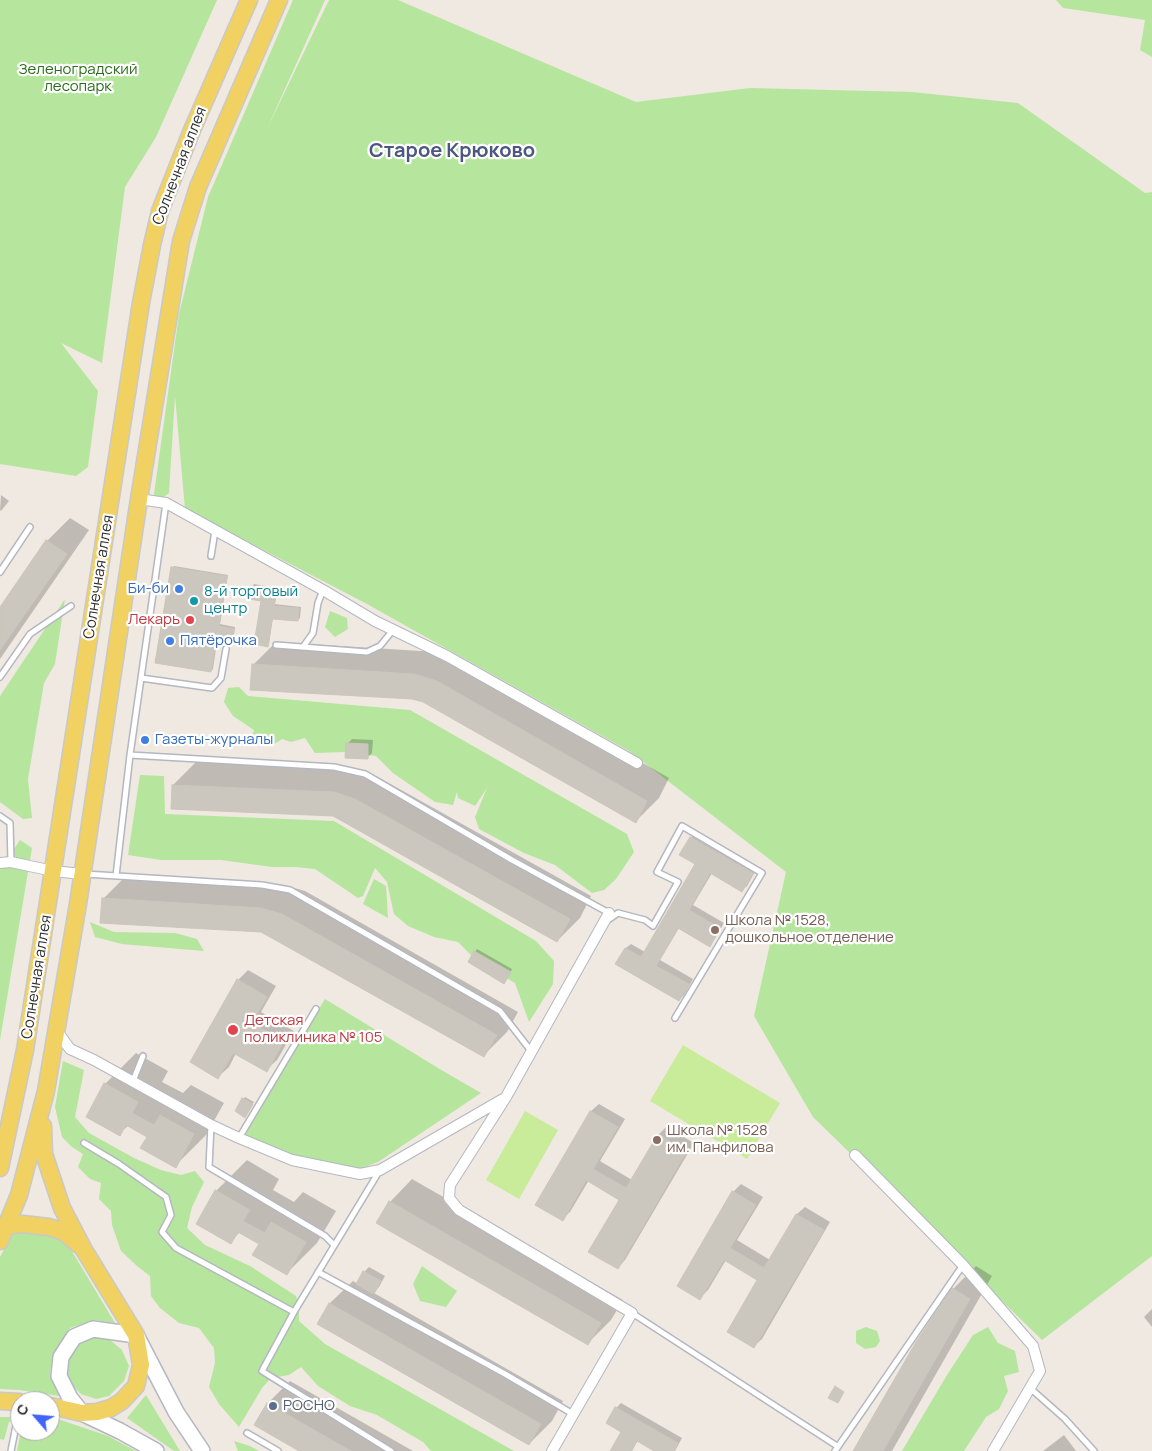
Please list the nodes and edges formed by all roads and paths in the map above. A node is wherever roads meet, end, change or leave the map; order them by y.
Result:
1 (248, 0) edge
2 (279, 0) edge
3 (139, 499) junction
4 (166, 503) junction
5 (30, 527) dead end
6 (215, 531) junction
7 (211, 556) dead end
8 (0, 572) edge
9 (323, 590) junction
10 (71, 606) dead end
11 (393, 630) junction
12 (276, 645) dead end
13 (303, 647) junction
14 (226, 649) dead end
15 (0, 677) edge
16 (142, 678) junction
17 (130, 755) junction
18 (637, 764) dead end
19 (0, 816) edge
20 (11, 862) junction
21 (0, 863) edge
22 (53, 871) junction
23 (82, 874) junction
24 (116, 876) junction
25 (609, 913) joint
26 (603, 924) junction
27 (316, 1009) dead end
28 (675, 1018) dead end
29 (57, 1031) junction
30 (532, 1051) junction
31 (143, 1056) dead end
32 (133, 1081) junction
33 (46, 1091) junction
34 (506, 1097) junction
35 (211, 1125) junction
36 (239, 1138) junction
37 (84, 1143) dead end
38 (855, 1155) dead end
39 (0, 1168) edge
40 (380, 1170) junction
41 (3, 1225) edge
42 (0, 1242) edge
43 (334, 1245) junction
44 (84, 1250) junction
45 (963, 1265) junction
46 (318, 1272) junction
47 (294, 1312) junction
48 (632, 1313) junction
49 (136, 1335) junction
50 (1030, 1388) junction
51 (60, 1408) edge
52 (82, 1413) junction
53 (574, 1414) junction
54 (248, 1433) dead end
55 (836, 1449) edge
56 (156, 1451) edge
57 (202, 1451) edge
58 (278, 1451) edge
59 (391, 1451) edge
60 (552, 1451) edge
61 (993, 1451) edge
62 (1094, 1451) edge

1 - 22 main road, Солнечная аллея
2 - 3 main road, Солнечная аллея
3 - 4 street
3 - 23 main road, Солнечная аллея
4 - 6 street
4 - 16 lane
5 - 8 lane
6 - 7 lane
6 - 9 street
9 - 11 street
9 - 13 lane
10 - 15 lane
11 - 13 lane
11 - 18 street
12 - 13 lane
14 - 16 lane
16 - 17 lane
17 - 24 lane
17 - 25 lane
19 - 20 lane
20 - 21 street
20 - 22 street
22 - 23 street
22 - 39 main road, Солнечная аллея
23 - 24 lane
23 - 29 main road, Солнечная аллея
24 - 30 lane
25 - 26 street
26 - 28 lane
26 - 30 street
27 - 36 lane
29 - 32 street
29 - 33 main road, Солнечная аллея
30 - 34 street
31 - 32 lane
32 - 35 street
33 - 41 main road, Солнечная аллея
33 - 44 main road, Солнечная аллея
34 - 40 street
34 - 48 street
35 - 36 street
35 - 43 lane
36 - 40 street
37 - 47 lane
38 - 45 street
40 - 43 lane
41 - 42 main road, Солнечная аллея
41 - 44 main road
43 - 46 lane
44 - 49 main road, Солнечная аллея
45 - 50 street
45 - 55 lane
46 - 47 lane
46 - 53 lane
47 - 59 lane
48 - 53 street
48 - 55 lane
49 - 52 main road
49 - 52 main road
49 - 57 main road
50 - 61 street
50 - 62 lane
51 - 52 main road
52 - 56 main road
53 - 60 street
54 - 58 lane

